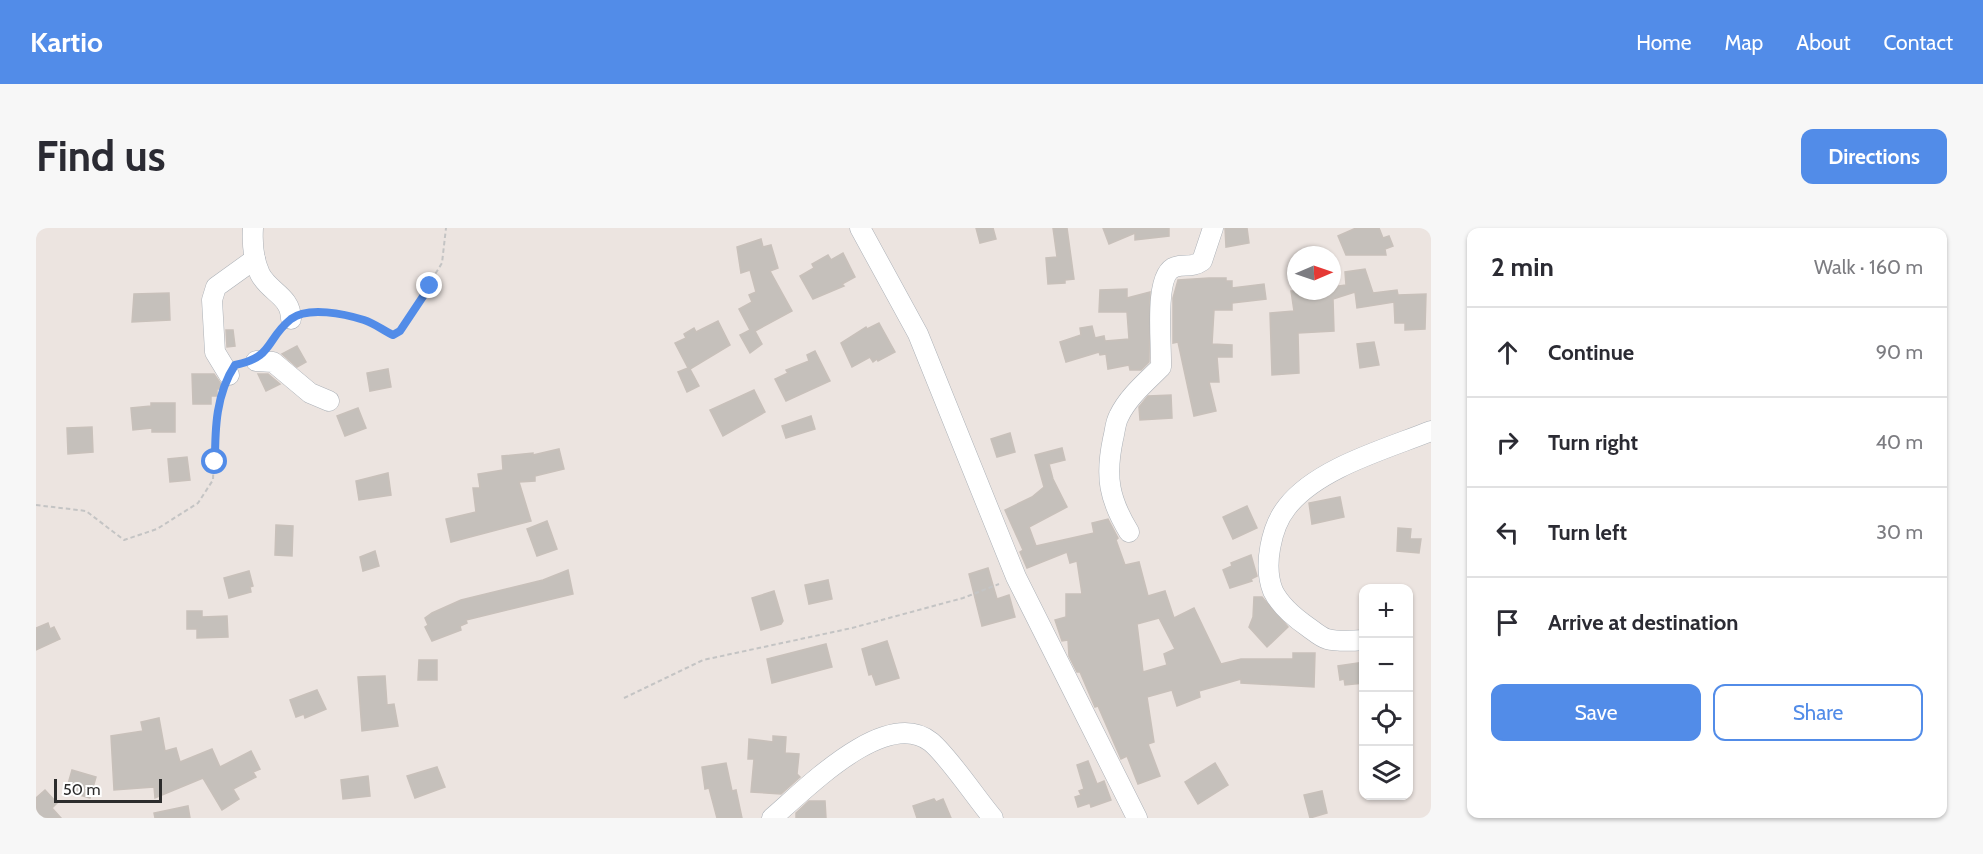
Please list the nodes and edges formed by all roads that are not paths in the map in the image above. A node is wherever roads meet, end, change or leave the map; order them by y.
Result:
1 (253, 228) edge
2 (860, 228) edge
3 (1213, 228) edge
4 (255, 259) junction
5 (291, 319) road end
6 (256, 361) road end
7 (229, 375) road end
8 (329, 401) dead end
9 (1431, 431) edge
10 (1129, 532) dead end
11 (1359, 640) edge
12 (772, 818) edge
13 (993, 818) edge
14 (1137, 818) edge

1 - 4 street
2 - 14 street
3 - 10 street
4 - 5 street
4 - 7 street
6 - 8 street
9 - 11 street
12 - 13 street

